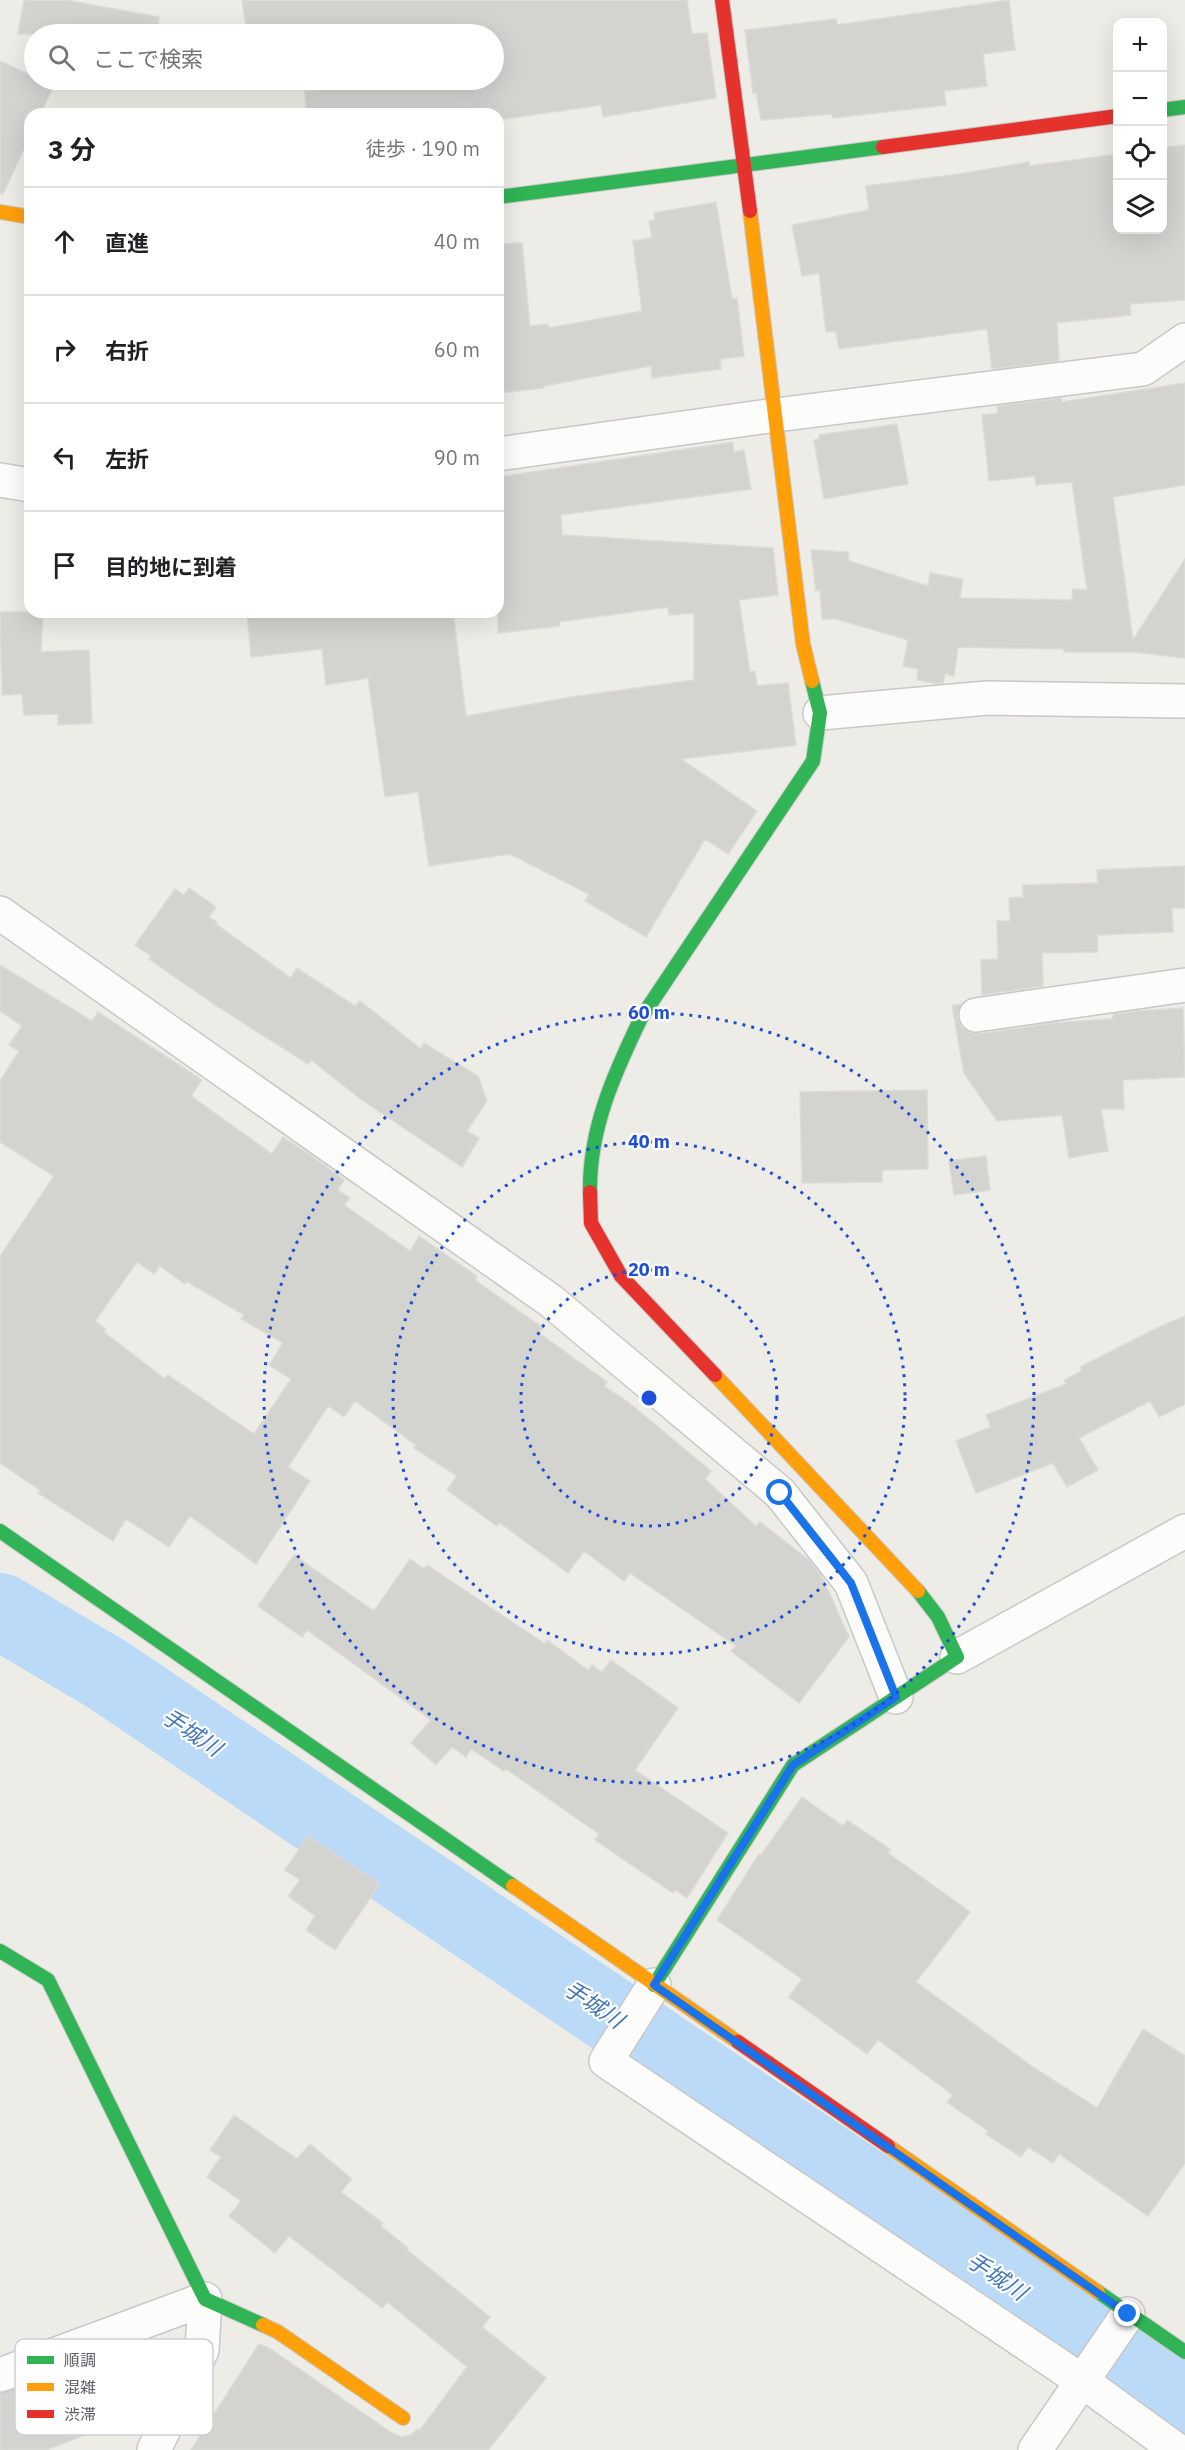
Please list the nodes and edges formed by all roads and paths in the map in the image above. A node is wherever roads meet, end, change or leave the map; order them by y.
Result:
1 (722, 0) edge
2 (1185, 107) edge
3 (1167, 109) edge
4 (1113, 117) edge
5 (744, 165) junction
6 (504, 196) edge
7 (0, 212) edge
8 (24, 216) edge
9 (1185, 340) edge
10 (776, 416) junction
11 (504, 453) edge
12 (0, 480) edge
13 (24, 484) edge
14 (1185, 701) edge
15 (820, 713) junction
16 (0, 913) edge
17 (1185, 985) edge
18 (976, 1016) dead end
19 (0, 1531) edge
20 (1185, 1531) edge
21 (957, 1657) junction
22 (896, 1697) junction
23 (0, 1951) edge
24 (654, 1985) junction
25 (205, 2299) junction
26 (1128, 2314) junction
27 (97, 2339) edge
28 (203, 2339) edge
29 (1185, 2352) edge
30 (15, 2369) edge
31 (0, 2375) edge
32 (1082, 2381) junction
33 (403, 2418) dead end
34 (161, 2435) edge
35 (154, 2450) edge
36 (1035, 2450) edge
37 (1177, 2450) edge

1 - 5 street
2 - 3 street
4 - 5 street
5 - 6 street
5 - 10 street
7 - 8 street
9 - 10 street
10 - 11 street
10 - 15 street
12 - 13 street
14 - 15 street
15 - 21 street
16 - 22 street
17 - 18 street
19 - 24 street
20 - 21 street
21 - 22 street
22 - 24 street
23 - 25 street
24 - 26 street
24 - 32 street
25 - 27 street
25 - 28 street
25 - 33 street
26 - 29 street
26 - 32 street
30 - 31 street
32 - 36 street
32 - 37 street
34 - 35 street

